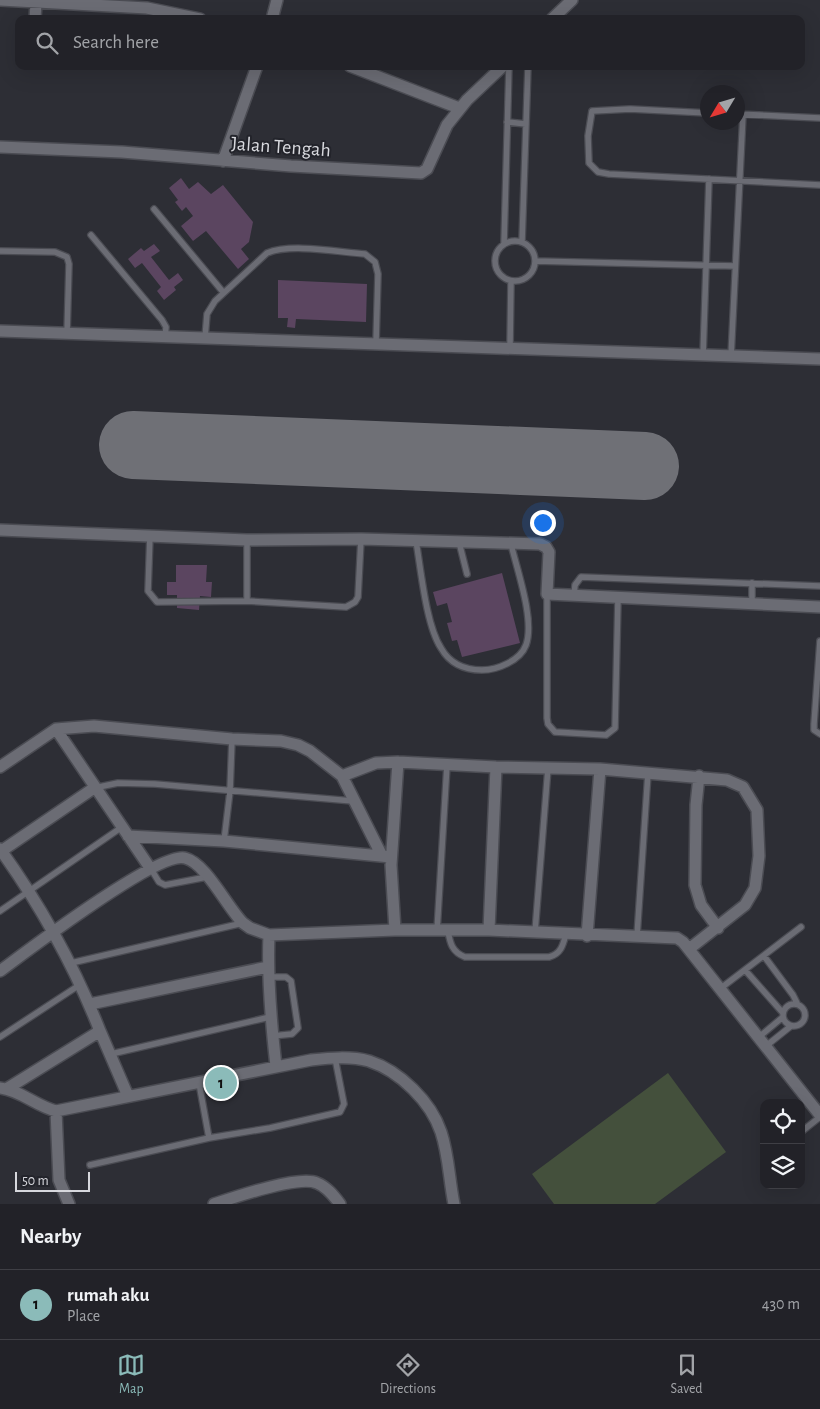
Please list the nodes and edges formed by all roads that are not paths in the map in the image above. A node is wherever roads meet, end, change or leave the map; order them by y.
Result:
1 (0, 0) edge
2 (277, 0) edge
3 (572, 0) edge
4 (36, 3) junction
5 (35, 15) edge
6 (181, 15) edge
7 (273, 15) edge
8 (556, 15) edge
9 (256, 70) edge
10 (360, 70) edge
11 (499, 70) edge
12 (509, 70) edge
13 (528, 70) edge
14 (460, 108) junction
15 (700, 113) edge
16 (745, 114) edge
17 (820, 118) edge
18 (507, 122) junction
19 (526, 124) junction
20 (740, 130) edge
21 (0, 147) edge
22 (223, 161) junction
23 (709, 179) junction
24 (740, 181) junction
25 (820, 185) edge
26 (154, 209) dead end
27 (91, 235) dead end
28 (522, 242) junction
29 (504, 244) junction
30 (0, 251) edge
31 (535, 261) junction
32 (706, 265) junction
33 (735, 266) junction
34 (511, 281) junction
35 (223, 292) junction
36 (0, 331) edge
37 (67, 334) junction
38 (165, 338) junction
39 (205, 338) junction
40 (376, 343) junction
41 (510, 347) junction
42 (703, 356) junction
43 (732, 357) junction
44 (820, 359) edge
45 (0, 530) edge
46 (150, 536) junction
47 (361, 539) junction
48 (247, 540) junction
49 (416, 541) junction
50 (459, 542) junction
51 (511, 544) junction
52 (467, 574) dead end
53 (752, 583) junction
54 (820, 586) edge
55 (547, 594) junction
56 (574, 596) junction
57 (618, 598) junction
58 (247, 602) junction
59 (752, 604) junction
60 (820, 607) edge
61 (820, 642) edge
62 (56, 729) junction
63 (820, 734) edge
64 (232, 739) junction
65 (398, 762) junction
66 (447, 766) junction
67 (0, 767) edge
68 (496, 767) junction
69 (548, 768) junction
70 (600, 769) junction
71 (648, 773) junction
72 (342, 776) junction
73 (699, 776) junction
74 (94, 788) junction
75 (230, 790) junction
76 (353, 801) junction
77 (125, 832) junction
78 (224, 841) junction
79 (1, 851) edge
80 (386, 856) junction
81 (150, 868) junction
82 (207, 877) junction
83 (29, 891) junction
84 (0, 910) edge
85 (243, 923) junction
86 (801, 927) dead end
87 (718, 928) junction
88 (395, 930) junction
89 (489, 930) junction
90 (54, 931) junction
91 (443, 931) junction
92 (535, 932) junction
93 (566, 934) junction
94 (269, 935) junction
95 (587, 936) junction
96 (637, 936) junction
97 (689, 949) junction
98 (764, 956) junction
99 (71, 963) junction
100 (745, 970) junction
101 (0, 971) edge
102 (268, 972) junction
103 (81, 984) junction
104 (721, 988) junction
105 (797, 1003) junction
106 (90, 1004) junction
107 (783, 1015) junction
108 (270, 1017) junction
109 (791, 1026) junction
110 (100, 1031) junction
111 (272, 1036) junction
112 (0, 1037) edge
113 (762, 1041) junction
114 (110, 1054) junction
115 (335, 1058) junction
116 (276, 1066) junction
117 (199, 1083) junction
118 (4, 1088) edge
119 (128, 1096) junction
120 (56, 1111) junction
121 (820, 1116) edge
122 (805, 1129) edge
123 (209, 1138) junction
124 (90, 1165) dead end
125 (69, 1204) edge
126 (214, 1204) edge
127 (340, 1204) edge
128 (454, 1204) edge

1 - 4 street
2 - 7 street
3 - 8 street
4 - 5 street
4 - 6 street
9 - 22 street
10 - 14 street
11 - 14 street, Jalan Tengah
12 - 18 lane
13 - 19 lane
14 - 22 street, Jalan Tengah
15 - 23 lane
16 - 17 lane
18 - 19 lane
18 - 29 lane
19 - 28 lane
20 - 24 lane
21 - 22 street, Jalan Tengah
23 - 24 lane
23 - 32 lane
24 - 25 lane
24 - 33 lane
26 - 35 lane
27 - 38 lane
28 - 29 lane
28 - 31 lane
29 - 34 lane
30 - 37 lane
31 - 32 lane
31 - 34 lane
32 - 33 lane
32 - 42 lane
33 - 43 lane
34 - 41 lane
35 - 39 lane
35 - 40 lane
36 - 37 street
37 - 38 street
38 - 39 street
39 - 40 street
40 - 41 street
41 - 42 street
42 - 43 street
43 - 44 street
45 - 46 street
46 - 48 street
46 - 58 lane
47 - 48 street
47 - 49 street
47 - 58 lane
48 - 58 lane
49 - 50 street
49 - 51 lane
50 - 51 street
50 - 52 lane
51 - 55 street
53 - 54 lane
53 - 56 lane
53 - 59 lane
55 - 56 street
55 - 57 lane
56 - 57 street
57 - 59 street
59 - 60 street
61 - 63 lane
62 - 64 street
62 - 67 street
62 - 74 street
64 - 72 street
64 - 75 lane
65 - 66 street
65 - 72 street
65 - 80 street
66 - 68 street
66 - 91 lane
68 - 69 street
68 - 89 street
69 - 70 street
69 - 92 lane
70 - 71 street
70 - 95 street
71 - 73 street
71 - 96 lane
72 - 76 street
73 - 87 street
73 - 87 street
74 - 75 lane
74 - 77 street
74 - 79 street
75 - 76 lane
75 - 78 lane
76 - 80 street
77 - 78 street
77 - 81 street
77 - 83 lane
78 - 80 street
79 - 83 street
80 - 88 street
81 - 82 lane
81 - 82 street
81 - 90 street
82 - 85 street
83 - 84 lane
83 - 90 street
85 - 94 street
85 - 99 lane
86 - 98 lane
87 - 97 street
88 - 91 street
88 - 94 street
89 - 91 street
89 - 92 street
90 - 99 street
90 - 101 street
91 - 93 lane
92 - 93 street
93 - 95 street
94 - 102 street
95 - 96 street
96 - 97 street
97 - 104 street
98 - 100 lane
98 - 105 lane
99 - 103 street
100 - 104 lane
100 - 107 lane
102 - 106 street
102 - 108 street
102 - 111 lane
103 - 106 street
103 - 112 lane
104 - 113 street
105 - 107 lane
105 - 109 lane
106 - 110 street
107 - 109 lane
107 - 113 lane
108 - 111 street
108 - 114 lane
109 - 113 lane
110 - 114 street
110 - 118 street
111 - 116 street
113 - 121 street
114 - 119 street
115 - 116 street
115 - 123 lane
115 - 128 street
116 - 117 street
117 - 119 street
117 - 123 lane
118 - 120 street
119 - 120 street
120 - 125 street
121 - 122 lane
123 - 124 lane
126 - 127 street

